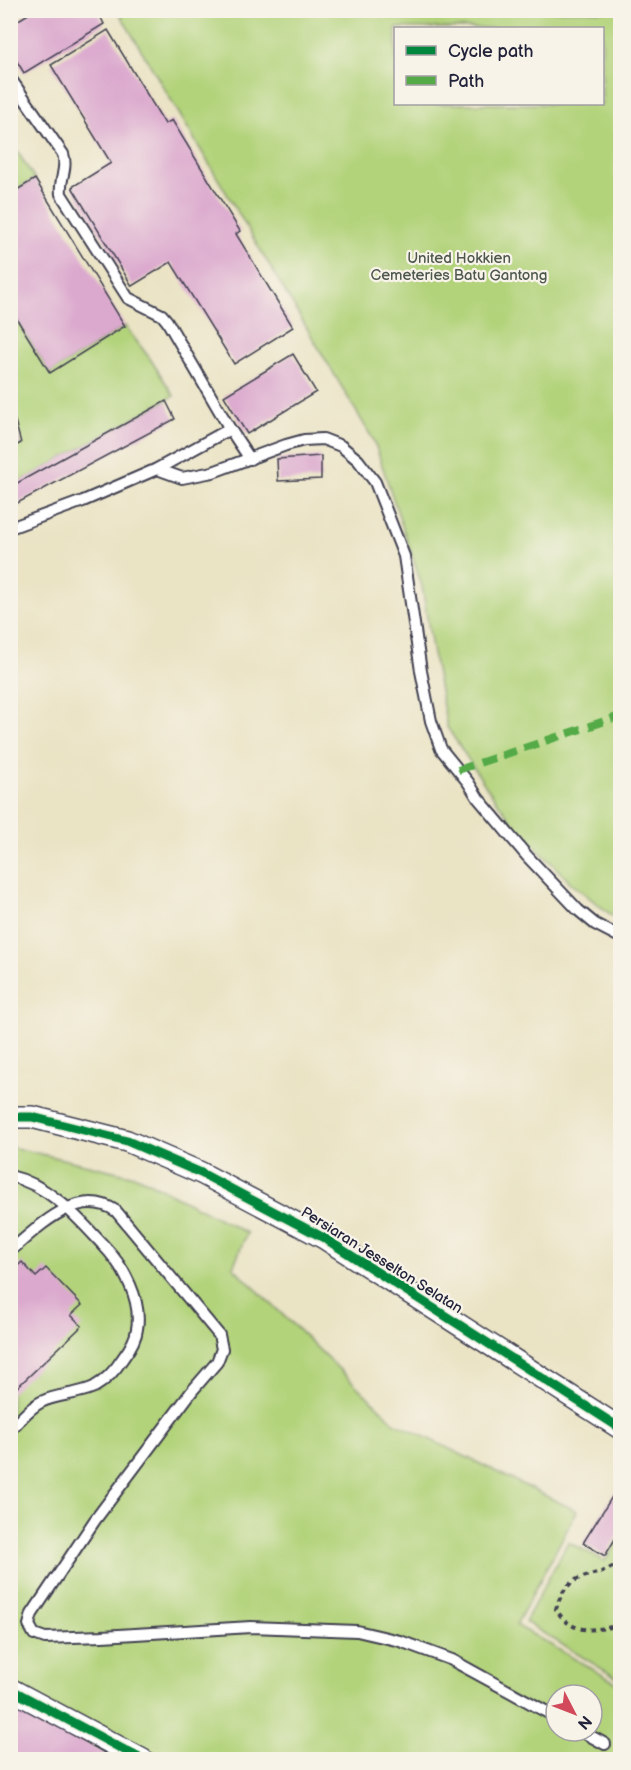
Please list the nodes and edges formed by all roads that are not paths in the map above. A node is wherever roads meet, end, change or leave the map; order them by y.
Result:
1 (10, 78) edge
2 (230, 429) junction
3 (250, 459) junction
4 (156, 469) junction
5 (10, 528) edge
6 (621, 937) edge
7 (10, 1117) edge
8 (10, 1176) edge
9 (68, 1207) junction
10 (10, 1251) edge
11 (621, 1428) edge
12 (10, 1430) edge
13 (10, 1689) edge
14 (544, 1710) edge
15 (143, 1760) edge

1 - 2 lane
2 - 3 lane
2 - 4 lane
3 - 4 lane
3 - 6 lane
4 - 5 lane
7 - 11 street, Persiaran Jesselton Selatan
8 - 9 lane
9 - 10 lane
9 - 12 lane
9 - 14 lane
13 - 15 street

